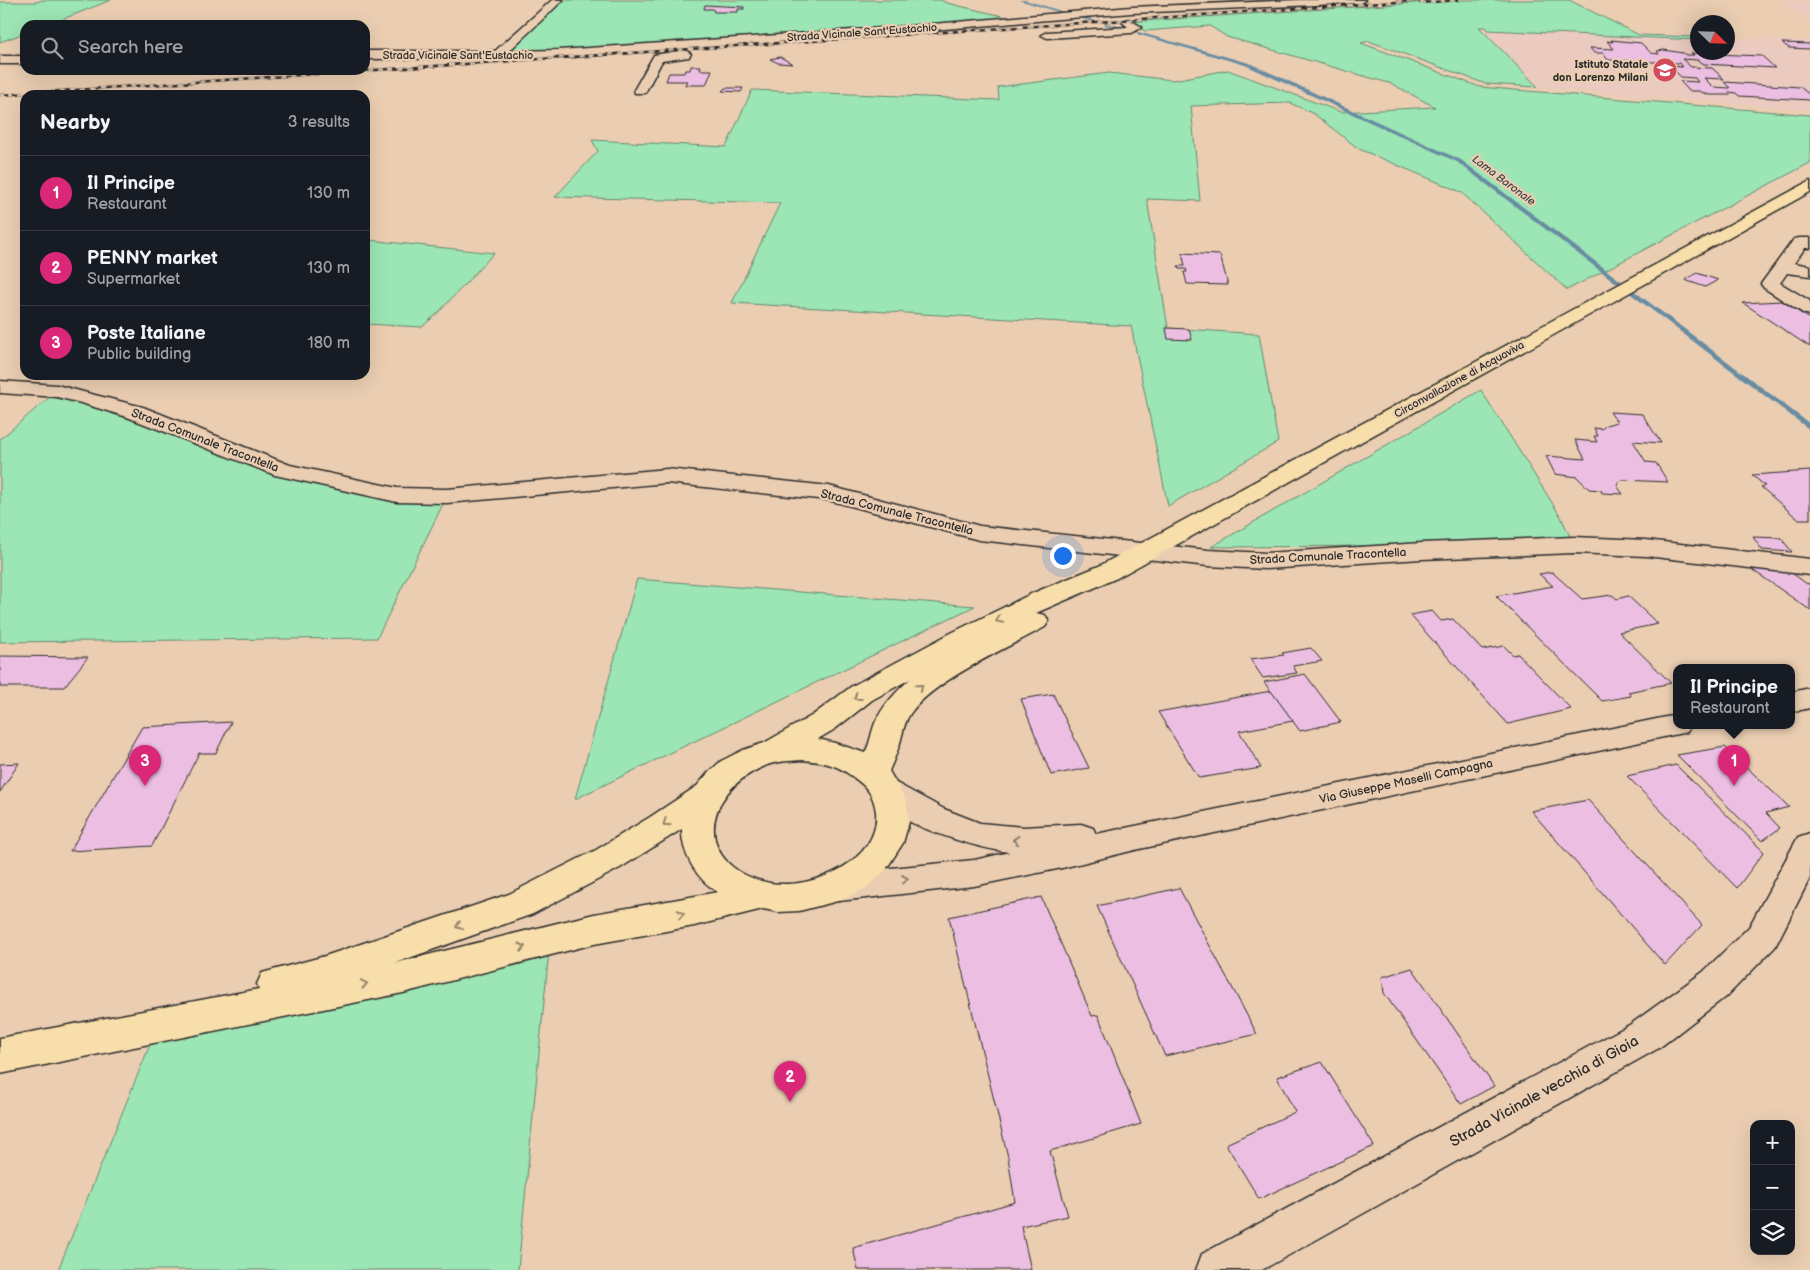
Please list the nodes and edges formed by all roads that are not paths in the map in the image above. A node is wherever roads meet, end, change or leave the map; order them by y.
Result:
1 (558, 0) edge
2 (1360, 0) edge
3 (1122, 17) junction
4 (1034, 35) dead end
5 (857, 45) dead end
6 (498, 54) junction
7 (370, 55) edge
8 (0, 60) edge
9 (20, 60) edge
10 (640, 90) dead end
11 (1810, 186) edge
12 (1805, 243) edge
13 (1782, 267) junction
14 (1810, 272) edge
15 (1810, 309) edge
16 (0, 387) edge
17 (1147, 551) junction
18 (1810, 567) edge
19 (1108, 572) junction
20 (1810, 698) edge
21 (1795, 701) edge
22 (1673, 726) edge
23 (775, 751) junction
24 (880, 783) junction
25 (706, 795) junction
26 (1135, 836) junction
27 (1810, 846) edge
28 (839, 887) junction
29 (764, 896) junction
30 (4, 1056) edge
31 (1218, 1270) edge

1 - 6 street
2 - 3 street, Strada Vicinale Sant'Eustachio
3 - 4 street
3 - 6 street, Strada Vicinale Sant'Eustachio
5 - 10 street
6 - 7 street, Strada Vicinale Sant'Eustachio
8 - 9 street
11 - 17 main road, Circonvallazione di Acquaviva
12 - 13 street
13 - 14 street
13 - 15 street
16 - 17 street, Strada Comunale Tracontella
17 - 18 street, Strada Comunale Tracontella
17 - 19 main road, Circonvallazione di Acquaviva
19 -> 23 main road
24 -> 19 main road
20 - 21 street
22 - 26 street, Via Giuseppe Maselli Campagna
23 - 24 main road
23 - 25 main road
26 -> 24 street
24 - 28 main road
25 - 29 main road
25 -> 30 main road
28 -> 26 street
27 - 31 street, Strada Vicinale vecchia di Gioia
28 - 29 main road
30 -> 29 main road

